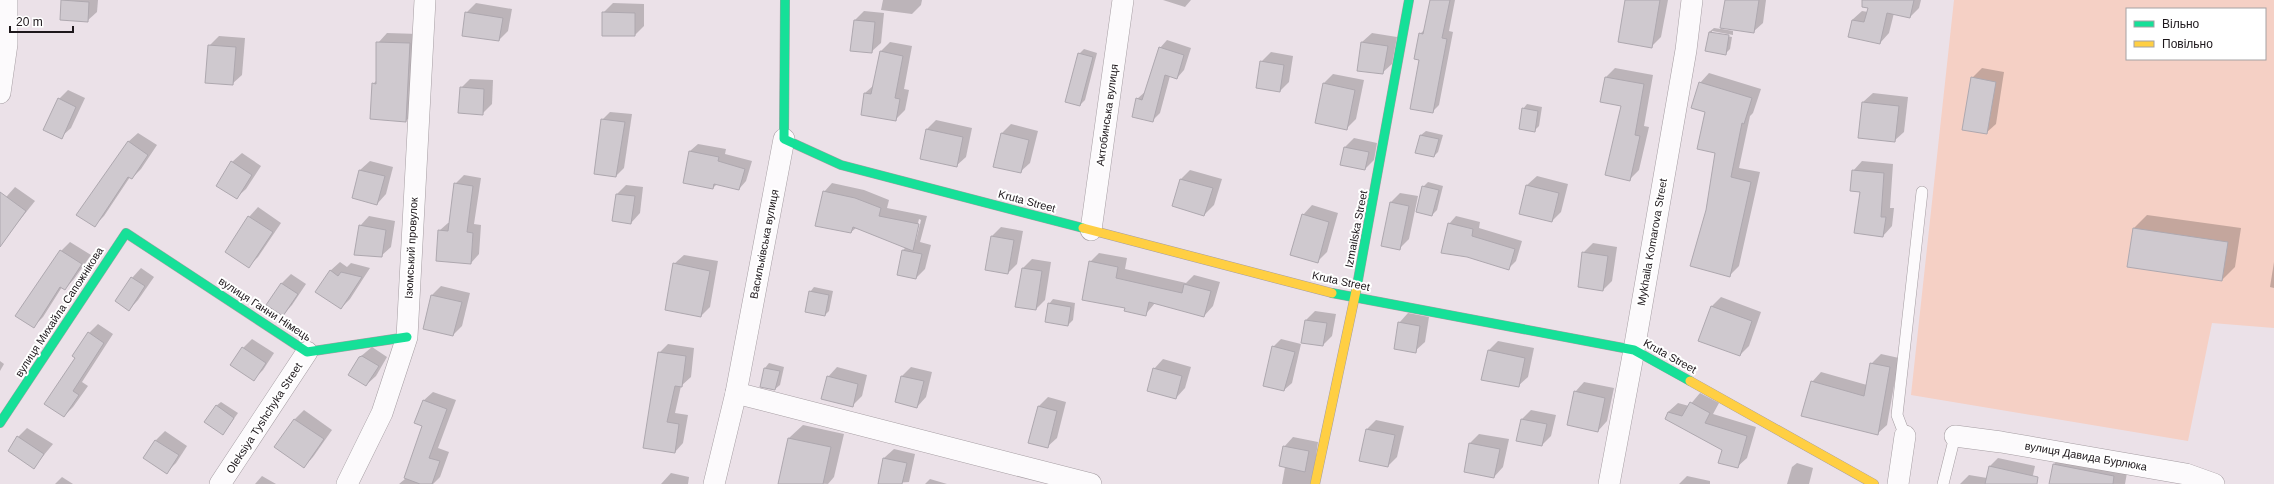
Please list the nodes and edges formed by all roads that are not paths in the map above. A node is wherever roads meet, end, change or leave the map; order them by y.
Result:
1 (7, 0) edge
2 (424, 0) edge
3 (785, 0) edge
4 (1123, 0) edge
5 (1409, 0) edge
6 (1692, 0) edge
7 (0, 93) edge
8 (784, 139) junction
9 (1922, 192) dead end
10 (1091, 230) junction
11 (126, 233) joint
12 (1355, 297) junction
13 (407, 337) junction
14 (1634, 350) junction
15 (307, 352) junction
16 (736, 393) junction
17 (0, 423) edge
18 (1905, 436) joint
19 (1955, 436) joint
20 (220, 484) edge
21 (347, 484) edge
22 (714, 484) edge
23 (1091, 484) edge
24 (1315, 484) edge
25 (1609, 484) edge
26 (1874, 484) edge
27 (1898, 484) edge
28 (1943, 484) edge
29 (2214, 484) edge

1 - 7 street
2 - 13 street, Ізюмський провулок
3 - 8 street, Васильківська вулиця
4 - 10 street, Актобинська вулиця
5 - 12 street, Izmailska Street
6 - 14 street, Mykhaila Komarova Street
8 - 10 street, Kruta Street
8 - 16 street, Васильківська вулиця
9 - 18 lane
10 - 12 street, Kruta Street
11 - 15 street, вулиця Ганни Німець
11 - 17 street, вулиця Михайла Сапожнікова
12 - 14 street, Kruta Street
12 - 24 street, Izmailska Street
13 - 15 street, вулиця Ганни Німець
13 - 21 street, Ізюмський провулок
14 - 25 street, Mykhaila Komarova Street
14 - 26 street, Kruta Street
15 - 20 street, Oleksiya Tyshchyka Street
16 - 22 street, Васильківська вулиця
16 - 23 street
18 - 27 street
19 - 28 lane
19 - 29 street, вулиця Давида Бурлюка

